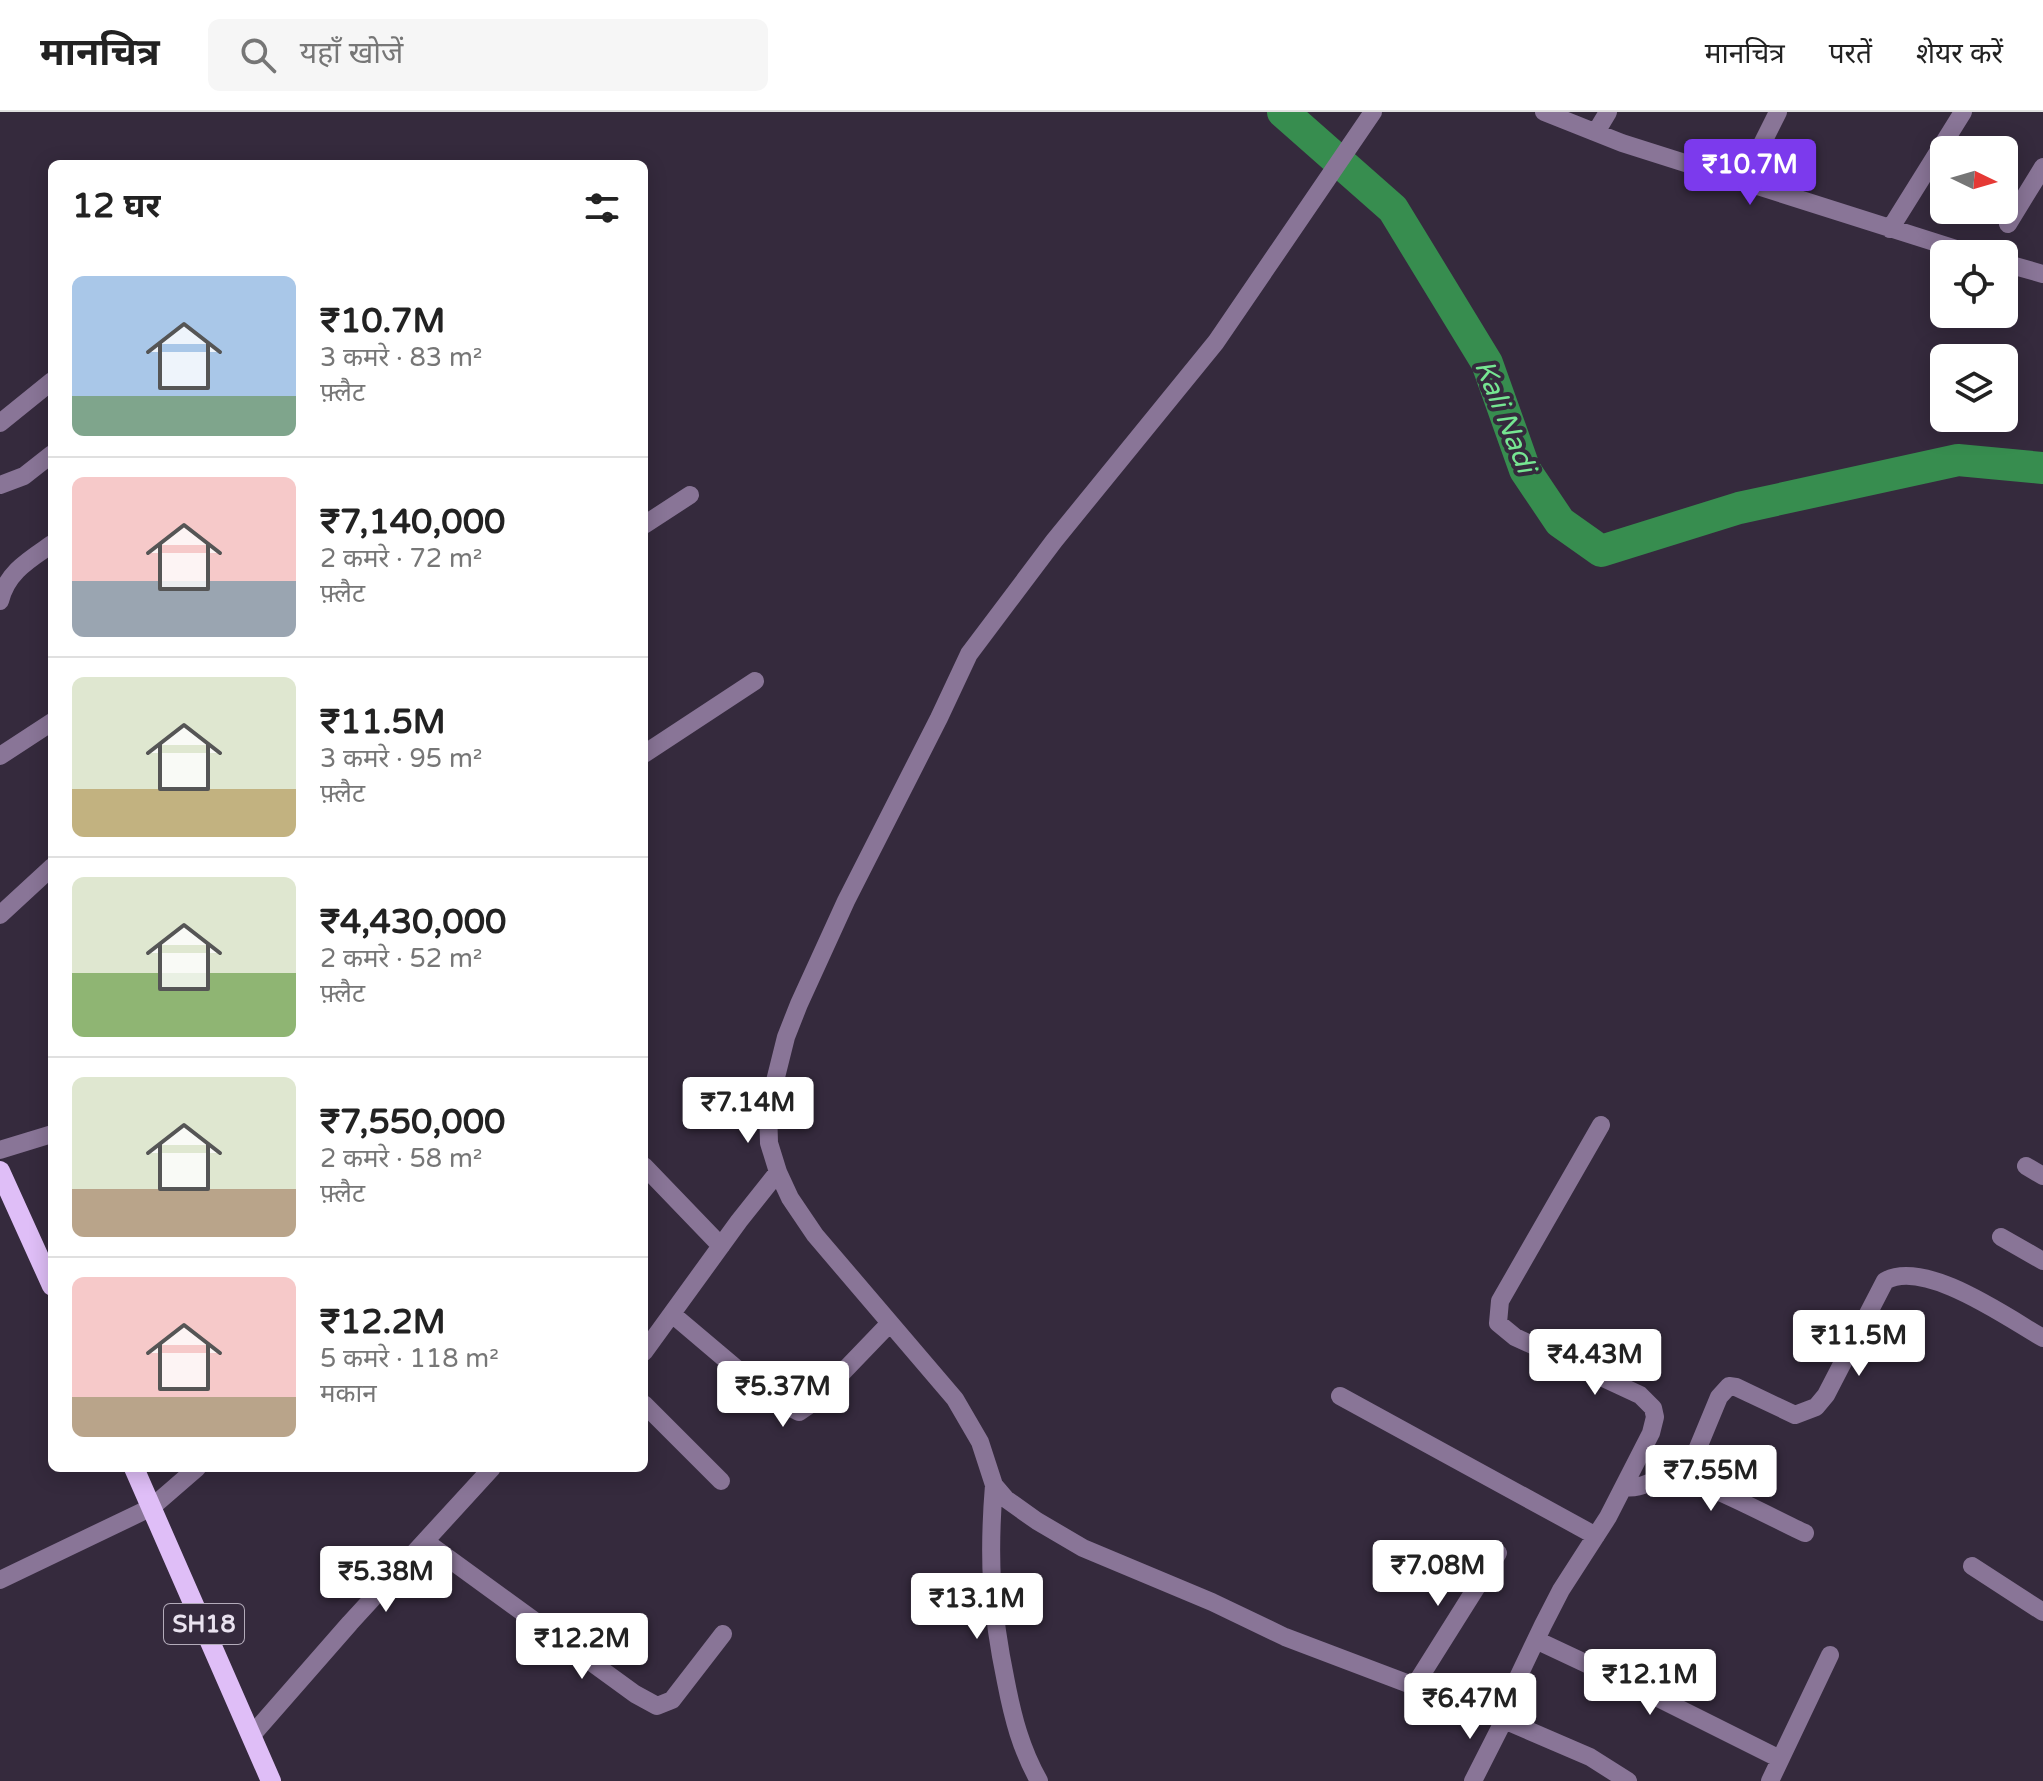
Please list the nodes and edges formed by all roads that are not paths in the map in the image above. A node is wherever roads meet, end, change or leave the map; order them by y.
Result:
1 (1373, 112) edge
2 (1544, 112) edge
3 (1608, 112) edge
4 (1778, 112) edge
5 (1963, 112) edge
6 (1596, 132) junction
7 (2043, 167) edge
8 (1743, 182) junction
9 (2018, 208) edge
10 (1890, 229) junction
11 (1930, 241) edge
12 (2018, 267) edge
13 (2043, 274) edge
14 (48, 384) edge
15 (0, 423) edge
16 (48, 457) edge
17 (0, 485) edge
18 (690, 495) dead end
19 (648, 522) edge
20 (48, 547) edge
21 (0, 601) edge
22 (755, 681) dead end
23 (48, 725) edge
24 (648, 751) edge
25 (0, 756) edge
26 (48, 874) edge
27 (0, 915) edge
28 (1601, 1125) dead end
29 (48, 1135) edge
30 (0, 1150) edge
31 (2026, 1166) dead end
32 (648, 1170) edge
33 (0, 1171) edge
34 (778, 1172) junction
35 (2043, 1176) edge
36 (2001, 1237) dead end
37 (721, 1246) junction
38 (2043, 1261) edge
39 (48, 1277) edge
40 (672, 1314) junction
41 (890, 1323) junction
42 (2043, 1338) edge
43 (648, 1347) edge
44 (1340, 1396) dead end
45 (648, 1408) edge
46 (136, 1472) edge
47 (192, 1472) edge
48 (488, 1472) edge
49 (1685, 1479) junction
50 (721, 1481) dead end
51 (994, 1485) junction
52 (1624, 1487) junction
53 (152, 1507) junction
54 (1805, 1533) dead end
55 (1596, 1536) junction
56 (426, 1542) junction
57 (1498, 1553) dead end
58 (1972, 1566) dead end
59 (0, 1580) edge
60 (2043, 1612) edge
61 (723, 1634) dead end
62 (1536, 1640) junction
63 (1830, 1655) dead end
64 (1415, 1685) junction
65 (1504, 1720) junction
66 (252, 1735) junction
67 (1780, 1759) junction
68 (271, 1781) edge
69 (1039, 1781) edge
70 (1473, 1781) edge
71 (1628, 1781) edge
72 (1770, 1781) edge

1 - 34 street
2 - 6 street
3 - 6 street
4 - 8 street
5 - 10 street
6 - 8 street
7 - 9 street
8 - 10 street
10 - 11 street
12 - 13 street
14 - 15 street
16 - 17 street
18 - 19 street
20 - 21 street
22 - 24 street
23 - 25 street
26 - 27 street
28 - 52 street
29 - 30 street
31 - 35 street
32 - 37 street
33 - 39 main road
34 - 37 street
34 - 41 street
36 - 38 street
37 - 40 street
40 - 41 street
40 - 43 street
41 - 51 street
42 - 49 street
44 - 55 street
45 - 50 street
46 - 53 main road, SH18
47 - 53 street
48 - 56 street
49 - 52 street
49 - 54 street
51 - 64 street
51 - 69 street
52 - 55 street
53 - 59 street
53 - 66 main road, SH18
55 - 62 street
56 - 61 street
56 - 66 street
57 - 64 street
58 - 60 street
62 - 65 street
62 - 67 street
63 - 67 street
64 - 65 street
65 - 70 street
65 - 71 street
66 - 68 main road, SH18
67 - 72 street

